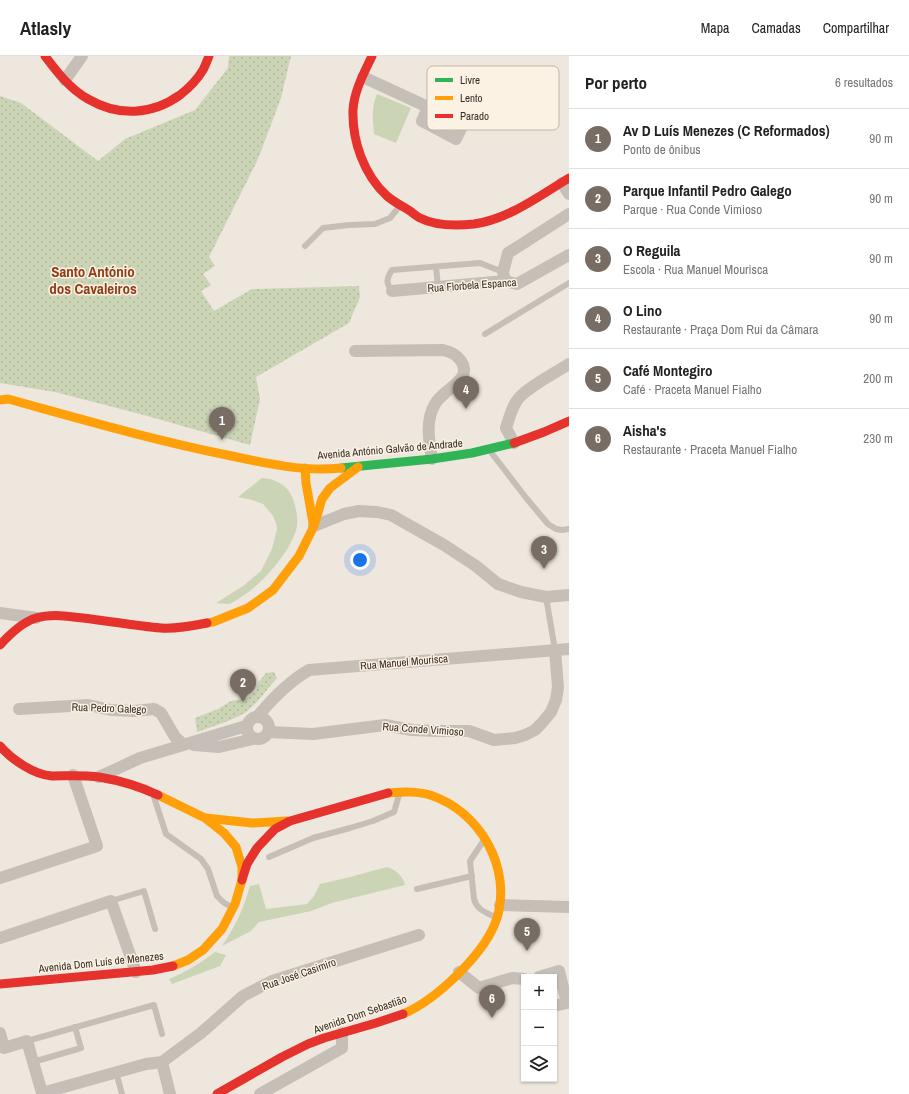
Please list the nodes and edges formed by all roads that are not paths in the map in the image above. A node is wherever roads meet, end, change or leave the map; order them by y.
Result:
1 (45, 56) edge
2 (82, 56) edge
3 (209, 56) edge
4 (372, 56) edge
5 (362, 77) junction
6 (65, 80) junction
7 (427, 108) edge
8 (565, 180) edge
9 (569, 194) edge
10 (400, 205) junction
11 (569, 214) edge
12 (306, 246) dead end
13 (569, 255) edge
14 (436, 267) junction
15 (504, 276) junction
16 (569, 283) edge
17 (438, 287) junction
18 (392, 291) joint
19 (485, 334) dead end
20 (355, 351) dead end
21 (569, 364) edge
22 (0, 400) edge
23 (569, 421) edge
24 (514, 443) junction
25 (490, 450) junction
26 (432, 459) junction
27 (358, 466) junction
28 (305, 468) junction
29 (320, 476) junction
30 (322, 499) junction
31 (314, 526) junction
32 (569, 529) edge
33 (569, 595) edge
34 (546, 597) junction
35 (0, 613) edge
36 (36, 618) junction
37 (2, 640) edge
38 (569, 648) edge
39 (555, 650) junction
40 (19, 709) dead end
41 (257, 717) junction
42 (246, 726) junction
43 (268, 732) junction
44 (253, 739) junction
45 (183, 744) junction
46 (0, 746) edge
47 (73, 775) junction
48 (98, 778) junction
49 (400, 792) junction
50 (153, 794) junction
51 (206, 818) junction
52 (290, 821) junction
53 (485, 838) junction
54 (269, 857) dead end
55 (472, 876) junction
56 (0, 878) edge
57 (242, 880) junction
58 (417, 889) dead end
59 (111, 901) junction
60 (500, 906) junction
61 (569, 907) edge
62 (233, 908) junction
63 (496, 918) junction
64 (155, 929) dead end
65 (419, 935) dead end
66 (0, 938) edge
67 (136, 972) junction
68 (459, 972) junction
69 (549, 974) edge
70 (521, 979) edge
71 (0, 984) edge
72 (557, 1005) edge
73 (75, 1027) junction
74 (342, 1033) junction
75 (0, 1034) edge
76 (162, 1034) dead end
77 (27, 1041) junction
78 (2, 1048) edge
79 (33, 1062) junction
80 (162, 1062) junction
81 (116, 1072) junction
82 (42, 1093) edge
83 (122, 1094) edge
84 (170, 1094) edge
85 (217, 1094) edge
86 (260, 1094) edge

1 - 6 street
2 - 6 street
3 - 6 street
4 - 5 street
5 - 7 street
5 - 10 street
8 - 9 street
8 - 10 street
10 - 12 lane
11 - 15 street
13 - 15 street, Rua Florbela Espanca
14 - 15 lane
14 - 17 lane
14 - 18 lane
15 - 17 street, Rua Florbela Espanca
16 - 19 lane
17 - 18 street, Rua Florbela Espanca
20 - 26 street
21 - 24 street
22 - 28 street, Avenida António Galvão de Andrade
23 - 24 street, Avenida António Galvão de Andrade
24 - 25 street, Avenida António Galvão de Andrade
25 - 26 street, Avenida António Galvão de Andrade
25 - 32 lane
26 - 27 street, Avenida António Galvão de Andrade
27 - 29 street, Avenida António Galvão de Andrade
27 - 30 street
28 - 29 street, Avenida António Galvão de Andrade
28 - 31 street
29 - 30 street
30 - 31 street
31 - 34 street
31 - 36 street
33 - 34 street
34 - 39 lane
35 - 36 street
36 - 37 street
38 - 39 street, Rua Manuel Mourisca
39 - 41 street, Rua Manuel Mourisca
39 - 43 street, Rua Conde Vimioso
40 - 45 street, Rua Pedro Galego
41 - 42 street, Rua Conde Vimioso
41 - 43 street
42 - 44 street
42 - 45 street, Rua Conde Vimioso
43 - 44 street, Rua Conde Vimioso
44 - 45 street, Rua Conde Vimioso
45 - 48 street, Rua Conde Vimioso
46 - 47 street, Avenida Dom Luís de Menezes
47 - 48 street, Avenida Dom Luís de Menezes
47 - 56 street
48 - 50 street, Avenida Dom Luís de Menezes
49 - 52 street, Avenida Dom Sebastião
49 - 53 street, Avenida Dom Sebastião
49 - 54 lane
50 - 51 street, Avenida Dom Luís de Menezes
50 - 62 lane
51 - 52 street
51 - 57 street, Avenida Dom Luís de Menezes
52 - 57 street
53 - 55 lane
53 - 60 street, Avenida Dom Sebastião
55 - 58 lane
55 - 63 lane
57 - 62 street, Avenida Dom Luís de Menezes
59 - 64 lane
59 - 66 street
59 - 67 street
60 - 61 street
60 - 63 street, Avenida Dom Sebastião
62 - 67 street, Avenida Dom Luís de Menezes
63 - 68 street, Avenida Dom Sebastião
65 - 80 street, Rua José Casimiro
67 - 71 street, Avenida Dom Luís de Menezes
68 - 70 street
68 - 74 street, Avenida Dom Sebastião
69 - 72 street
73 - 76 lane
73 - 77 lane
73 - 79 lane
74 - 85 street, Avenida Dom Sebastião
74 - 86 street
75 - 78 street
77 - 78 street
77 - 79 street
79 - 82 street
80 - 81 street
80 - 84 street
81 - 82 street
81 - 83 lane

